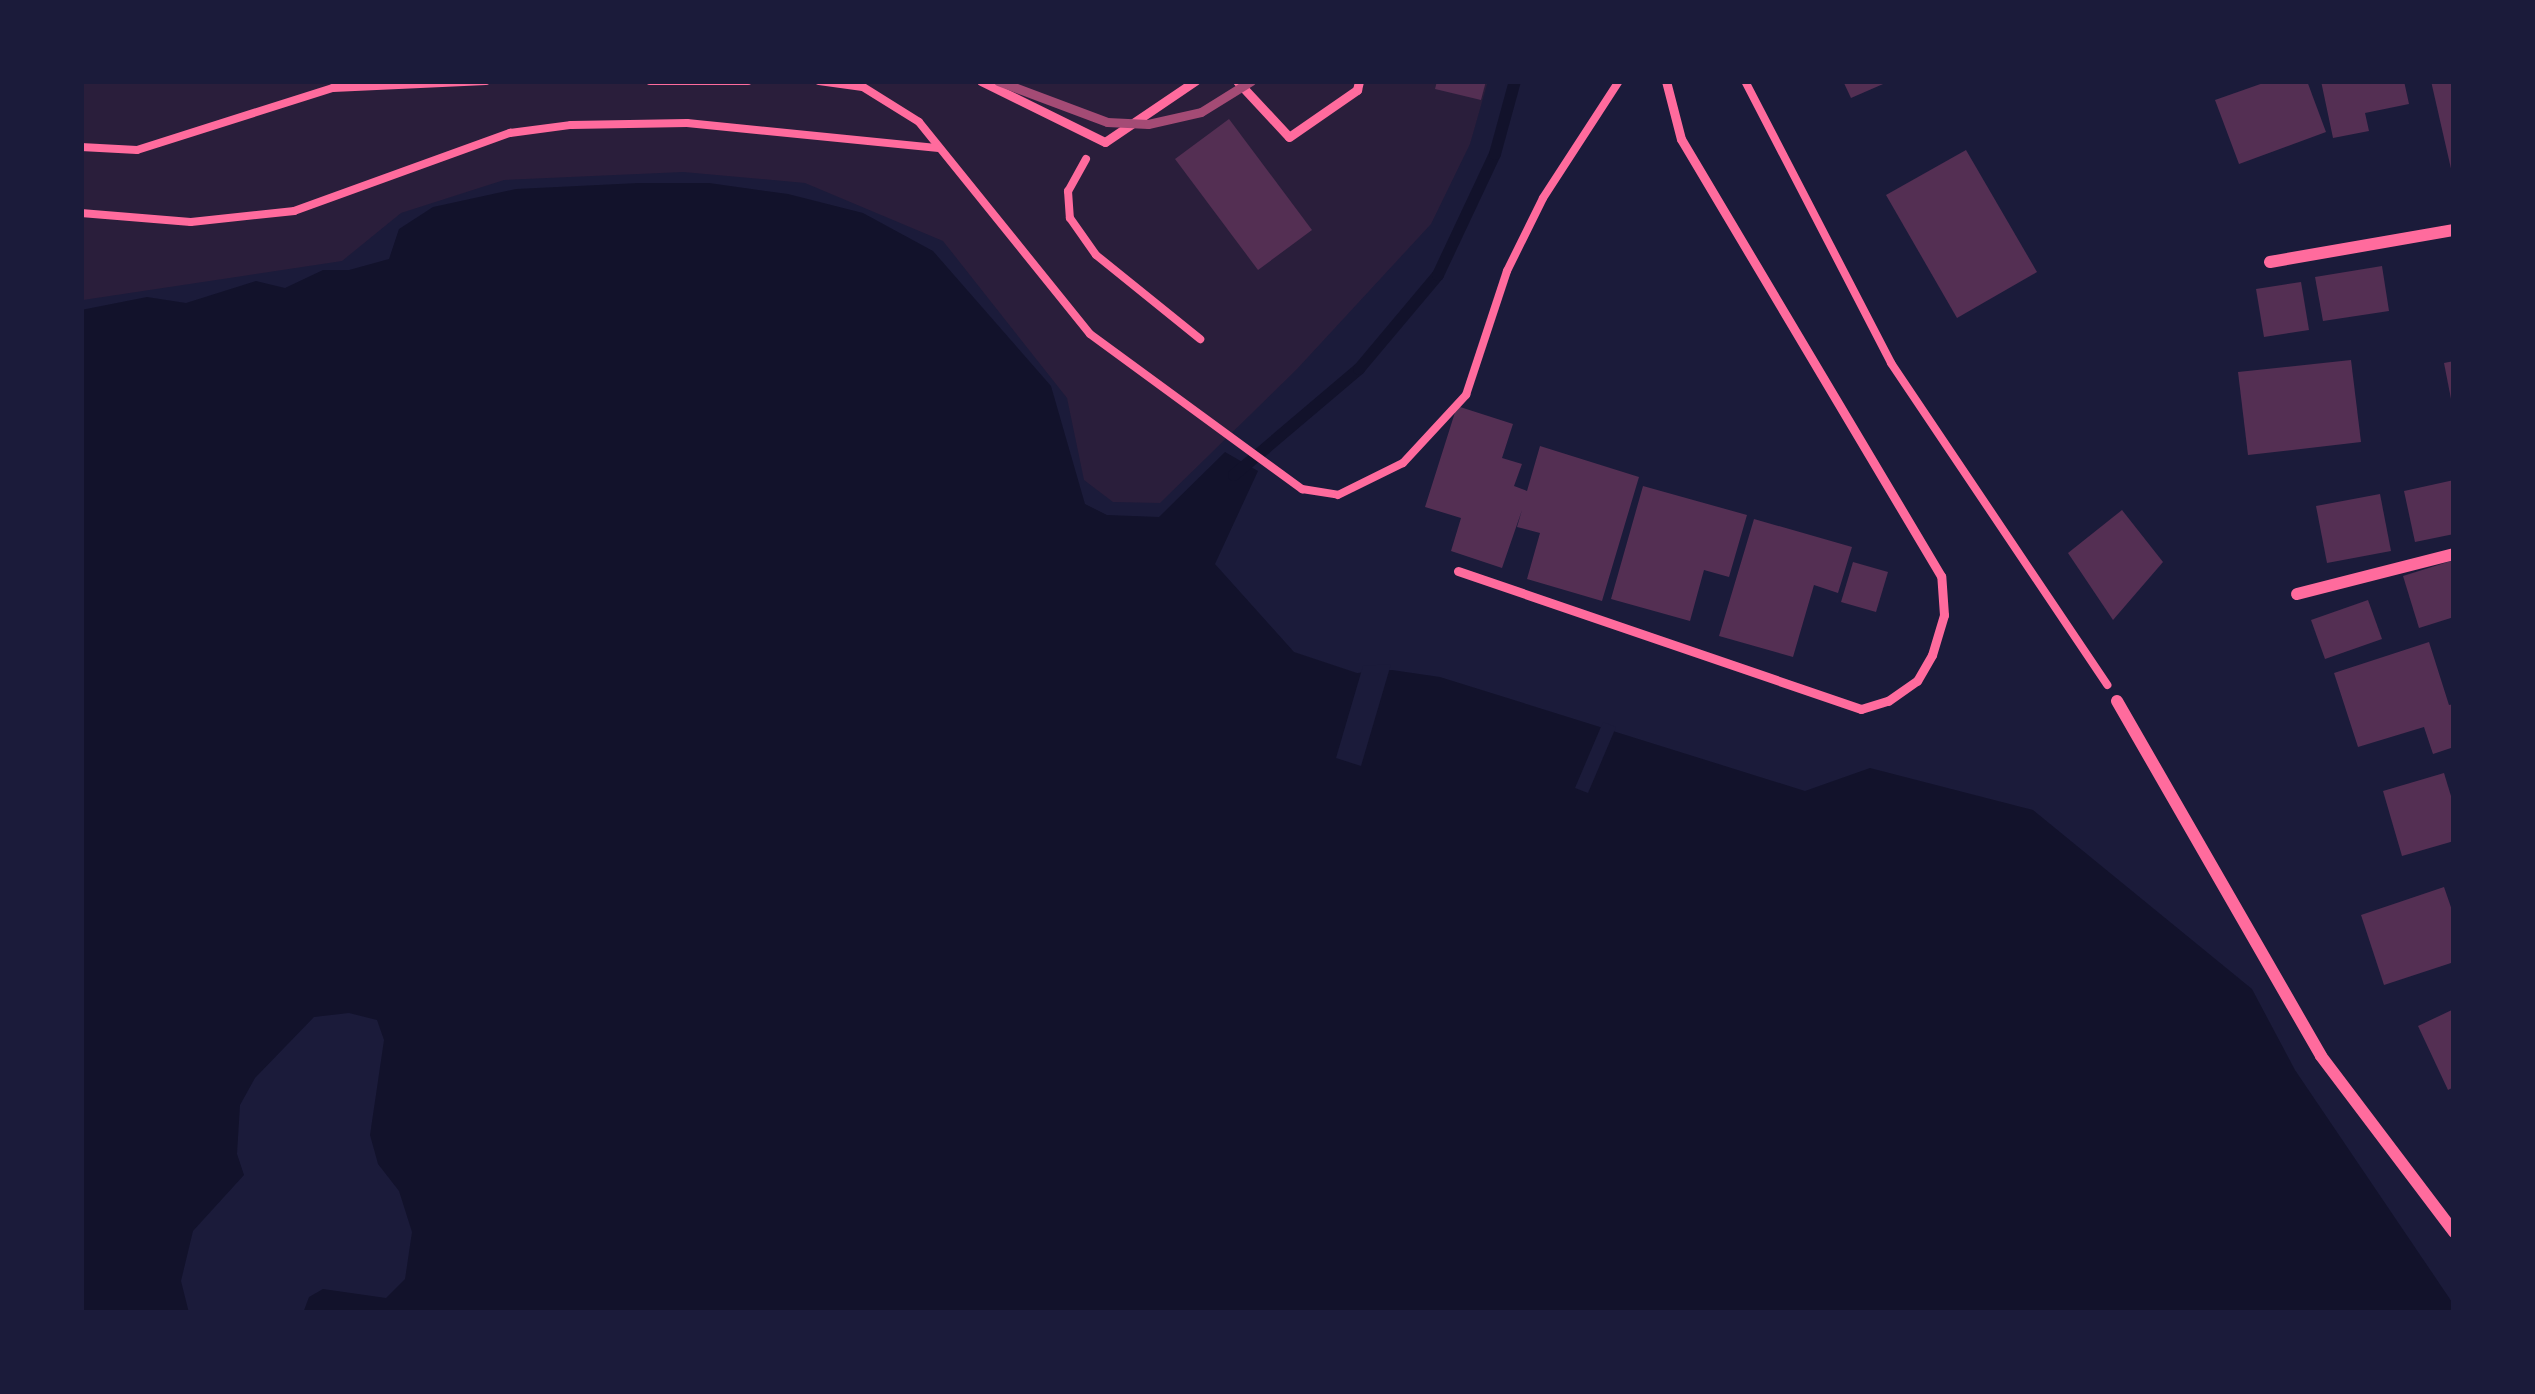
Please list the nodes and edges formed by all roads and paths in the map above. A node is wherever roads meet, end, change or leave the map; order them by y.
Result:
1 (487, 81) edge
2 (650, 81) edge
3 (748, 81) edge
4 (819, 81) edge
5 (981, 81) edge
6 (1195, 81) edge
7 (1237, 81) edge
8 (1359, 81) edge
9 (1619, 81) edge
10 (1666, 81) edge
11 (1745, 81) edge
12 (1105, 142) junction
13 (81, 148) edge
14 (940, 148) junction
15 (81, 213) edge
16 (2454, 230) edge
17 (2270, 262) dead end
18 (1200, 339) dead end
19 (2454, 554) edge
20 (1458, 571) dead end
21 (2297, 594) dead end
22 (2117, 701) joint
23 (2454, 1232) edge

1 - 13 path
2 - 3 path
4 - 14 path
5 - 12 lane
6 - 12 lane
7 - 8 lane
9 - 14 path
10 - 20 lane
11 - 22 path
12 - 18 path
14 - 15 path
16 - 17 street
19 - 21 street
22 - 23 street

